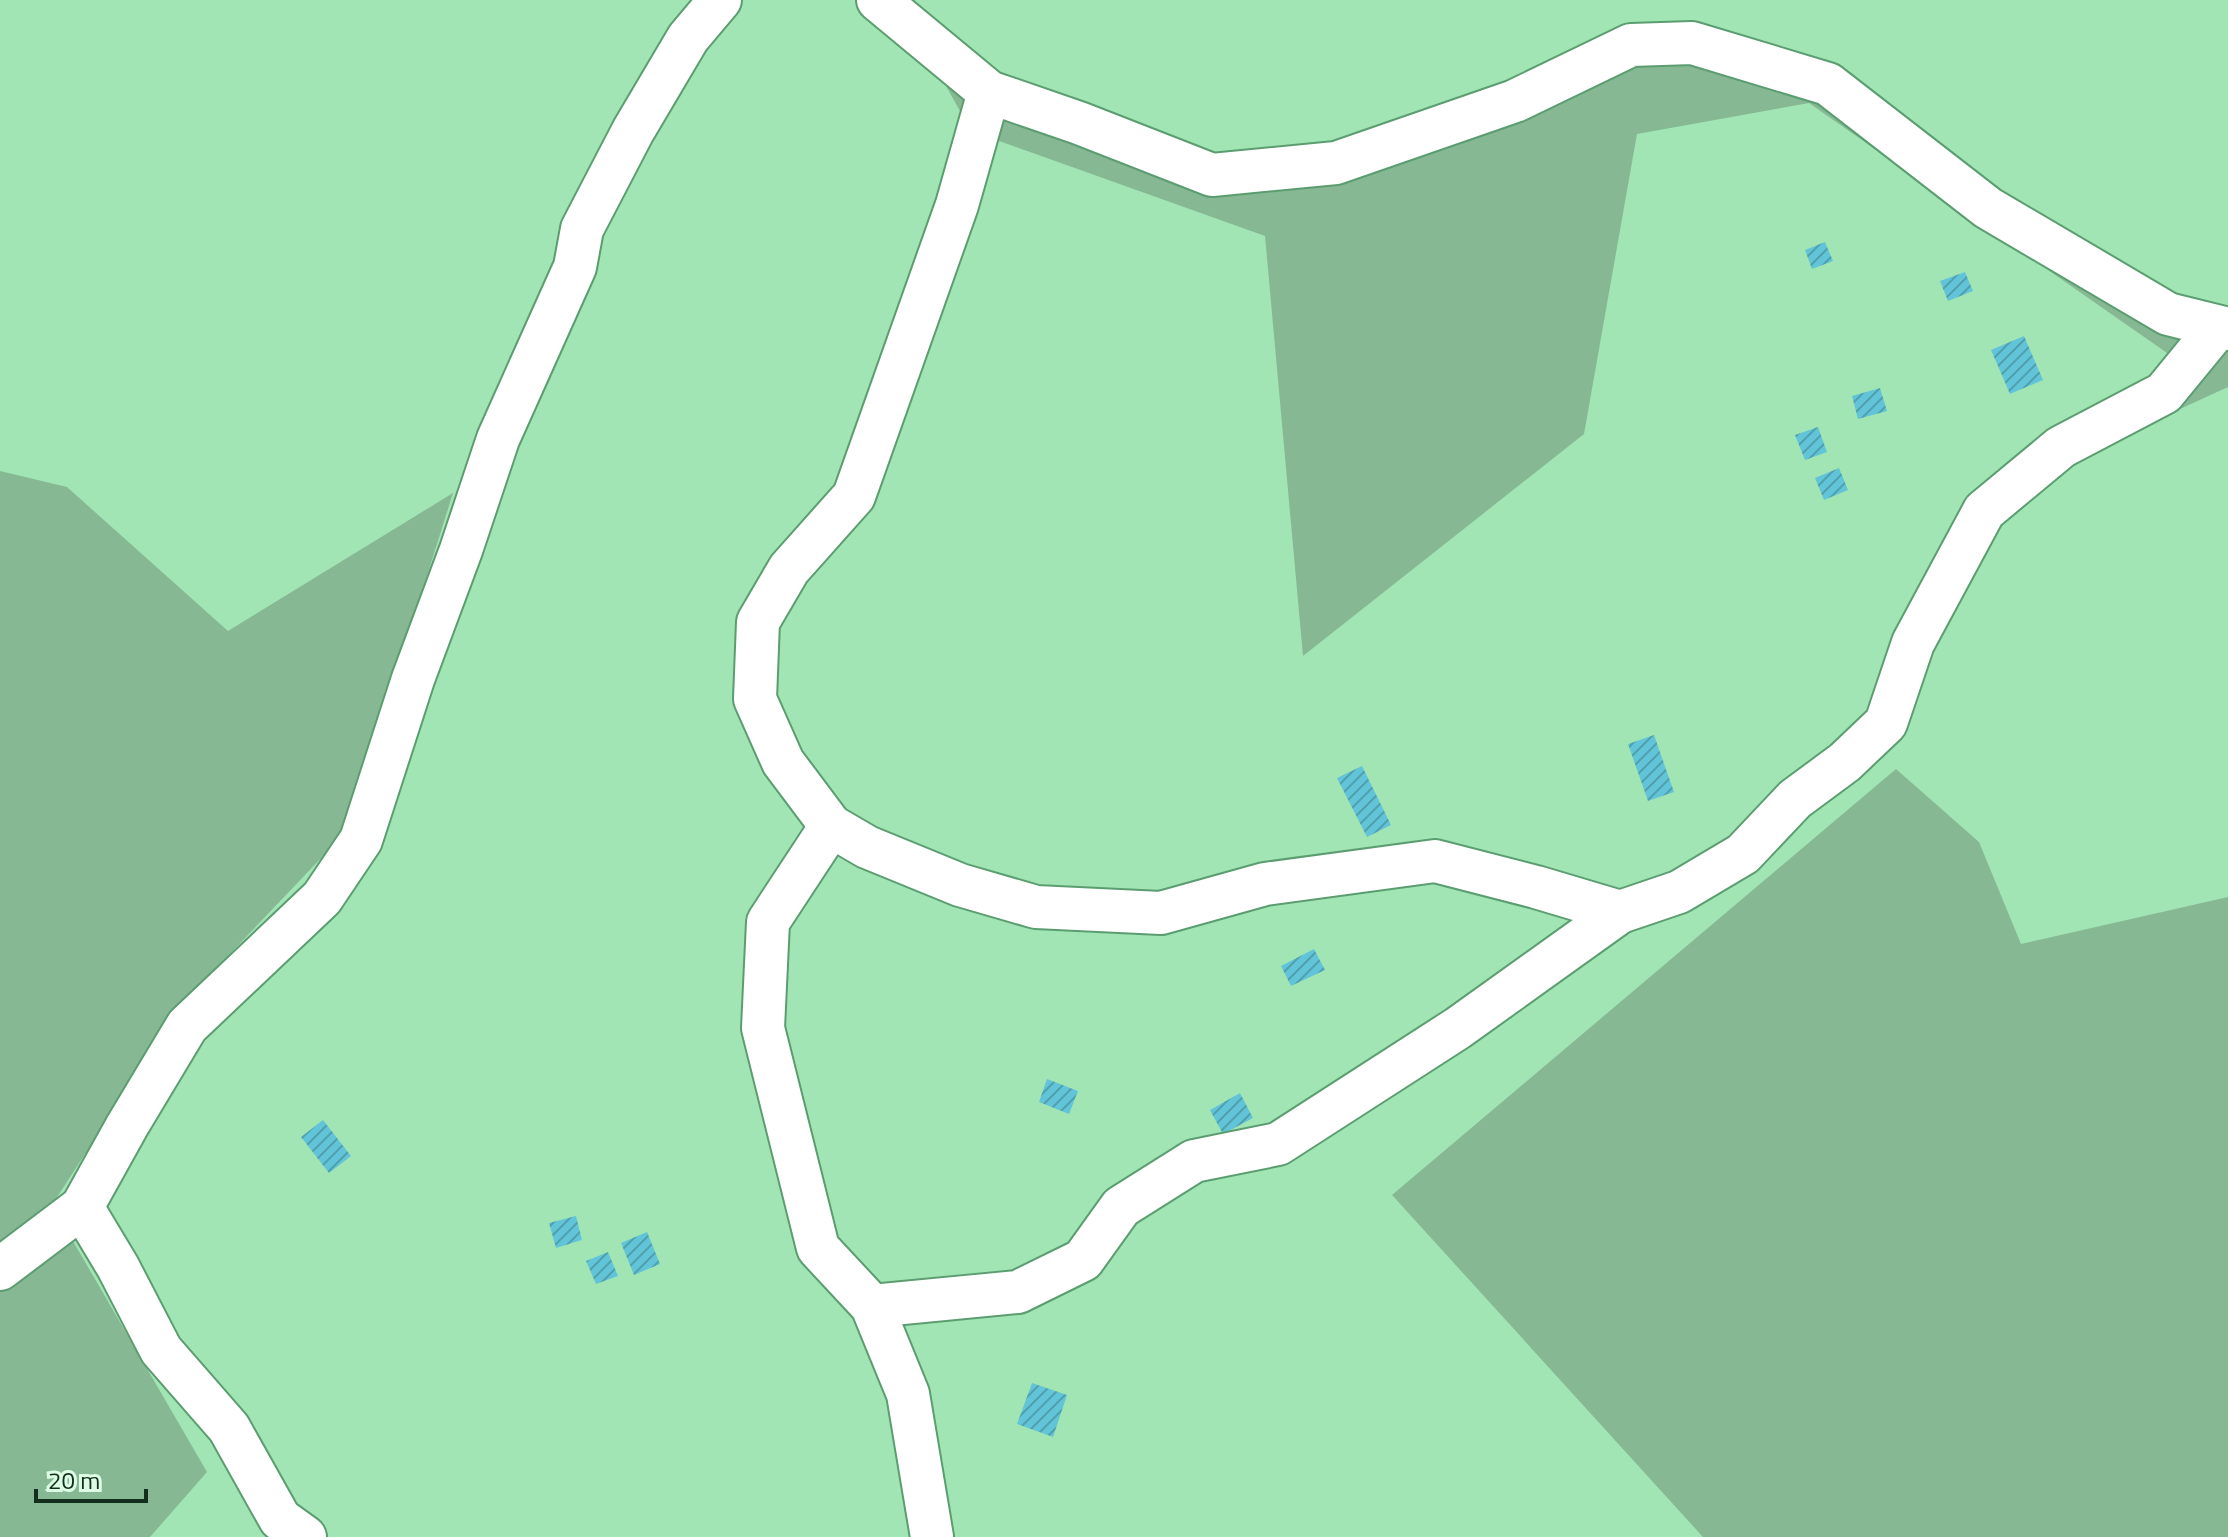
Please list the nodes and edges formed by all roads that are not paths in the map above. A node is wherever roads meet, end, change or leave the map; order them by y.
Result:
1 (720, 0) edge
2 (878, 0) edge
3 (989, 92) junction
4 (2223, 328) edge
5 (831, 826) junction
6 (1620, 912) junction
7 (82, 1207) junction
8 (0, 1269) edge
9 (872, 1306) junction
10 (305, 1537) edge
11 (932, 1537) edge

1 - 7 street
2 - 3 street
3 - 4 street
3 - 5 street
4 - 6 street
5 - 6 street
5 - 9 street
6 - 9 street
7 - 8 street
7 - 10 street
9 - 11 street

